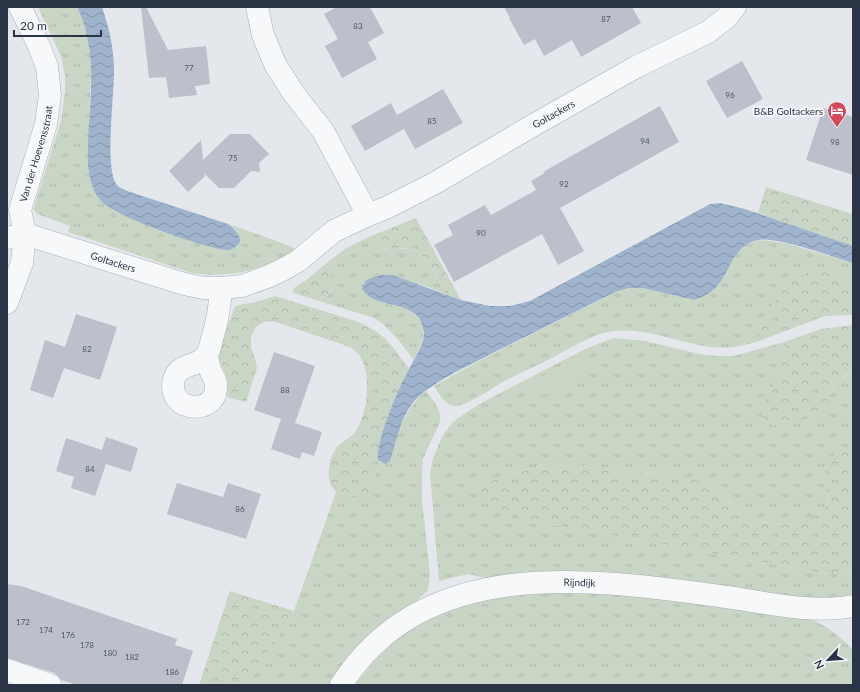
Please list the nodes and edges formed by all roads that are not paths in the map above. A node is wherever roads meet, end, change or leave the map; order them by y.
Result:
1 (20, 7) edge
2 (258, 7) edge
3 (735, 7) edge
4 (368, 215) junction
5 (16, 236) edge
6 (221, 288) junction
7 (7, 303) edge
8 (207, 354) dead end
9 (853, 606) edge
10 (7, 670) edge
11 (50, 685) edge
12 (340, 685) edge

1 - 5 street, Van der Hoevensstraat
2 - 4 street
3 - 4 street, Goltackers
4 - 6 street, Goltackers
5 - 6 street, Goltackers
5 - 7 street, Van der Hoevensstraat
6 - 8 street
9 - 12 street, Rijndijk
10 - 11 street

